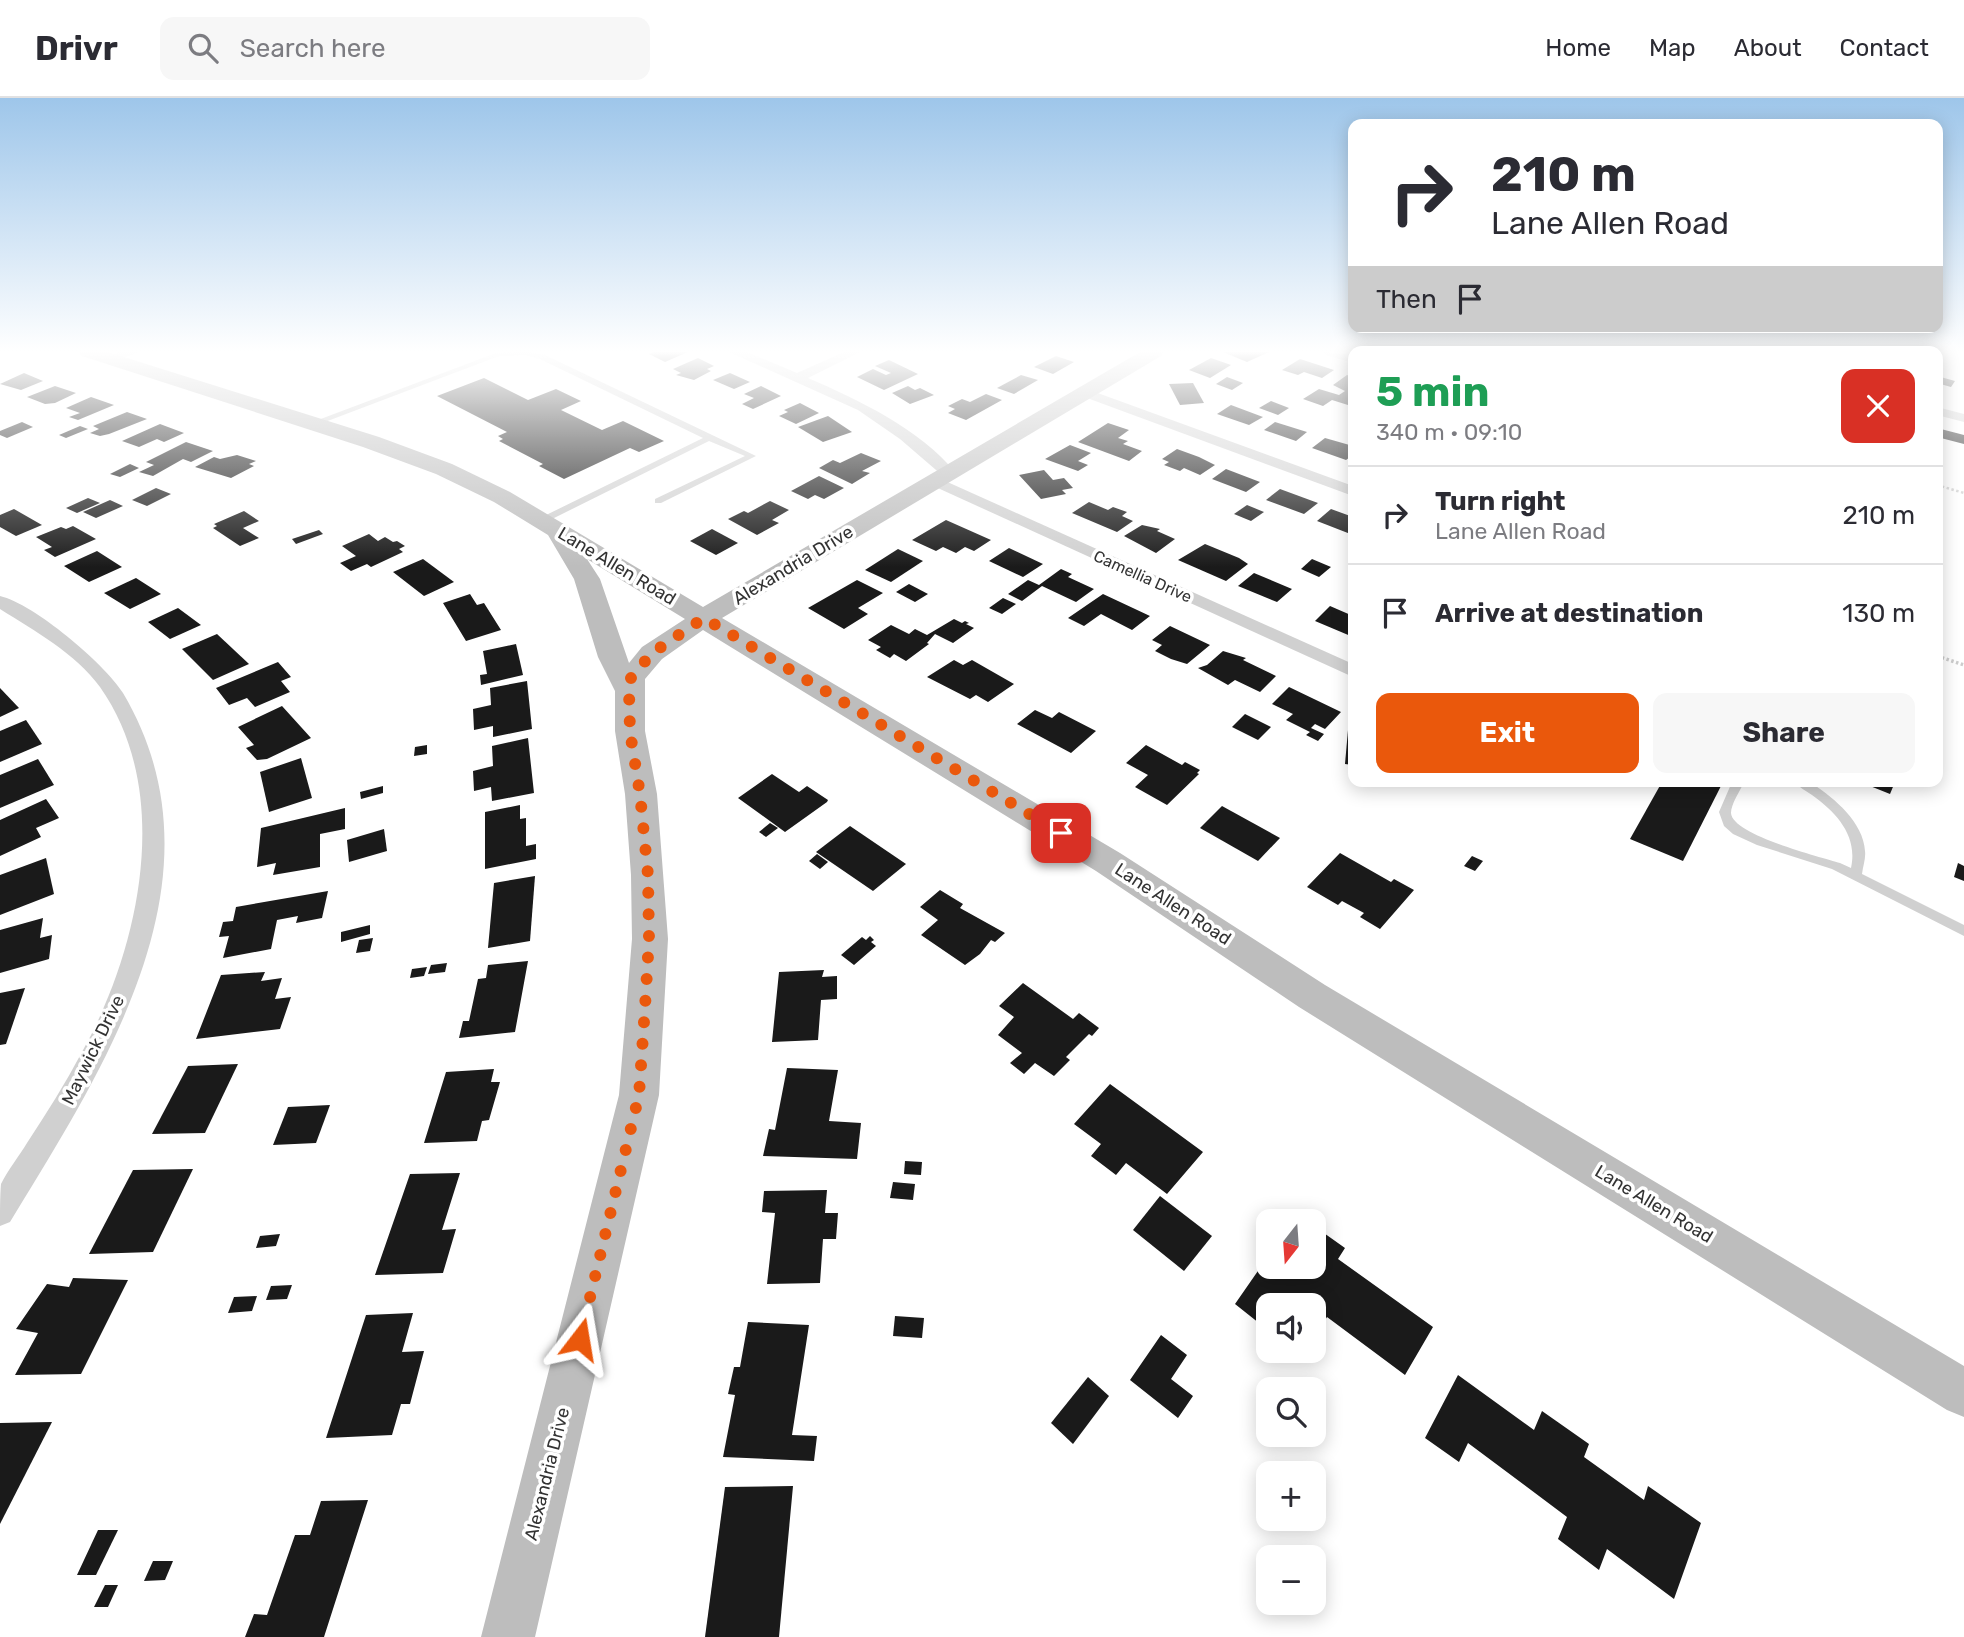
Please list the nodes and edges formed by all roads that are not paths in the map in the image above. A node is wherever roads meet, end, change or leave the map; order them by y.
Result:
1 (314, 424) edge
2 (680, 424) edge
3 (888, 424) edge
4 (1030, 424) edge
5 (1170, 424) edge
6 (709, 438) junction
7 (941, 477) junction
8 (1348, 489) edge
9 (658, 500) dead end
10 (549, 525) junction
11 (0, 601) edge
12 (704, 618) junction
13 (1348, 669) edge
14 (629, 691) junction
15 (1736, 787) edge
16 (1809, 787) edge
17 (1855, 876) junction
18 (1964, 931) edge
19 (0, 1212) edge
20 (1964, 1393) edge
21 (508, 1637) edge

1 - 10 main road, Lane Allen Road
2 - 6 lane
3 - 7 street
4 - 7 main road, Alexandria Drive
5 - 8 street
6 - 9 lane
6 - 10 lane
7 - 12 main road, Alexandria Drive
7 - 13 street, Camellia Drive
10 - 12 main road, Lane Allen Road
10 - 14 main road
11 - 19 street, Maywick Drive
12 - 14 main road, Alexandria Drive
12 - 20 main road, Lane Allen Road
14 - 21 main road, Alexandria Drive
15 - 17 lane
16 - 17 lane
17 - 18 lane

